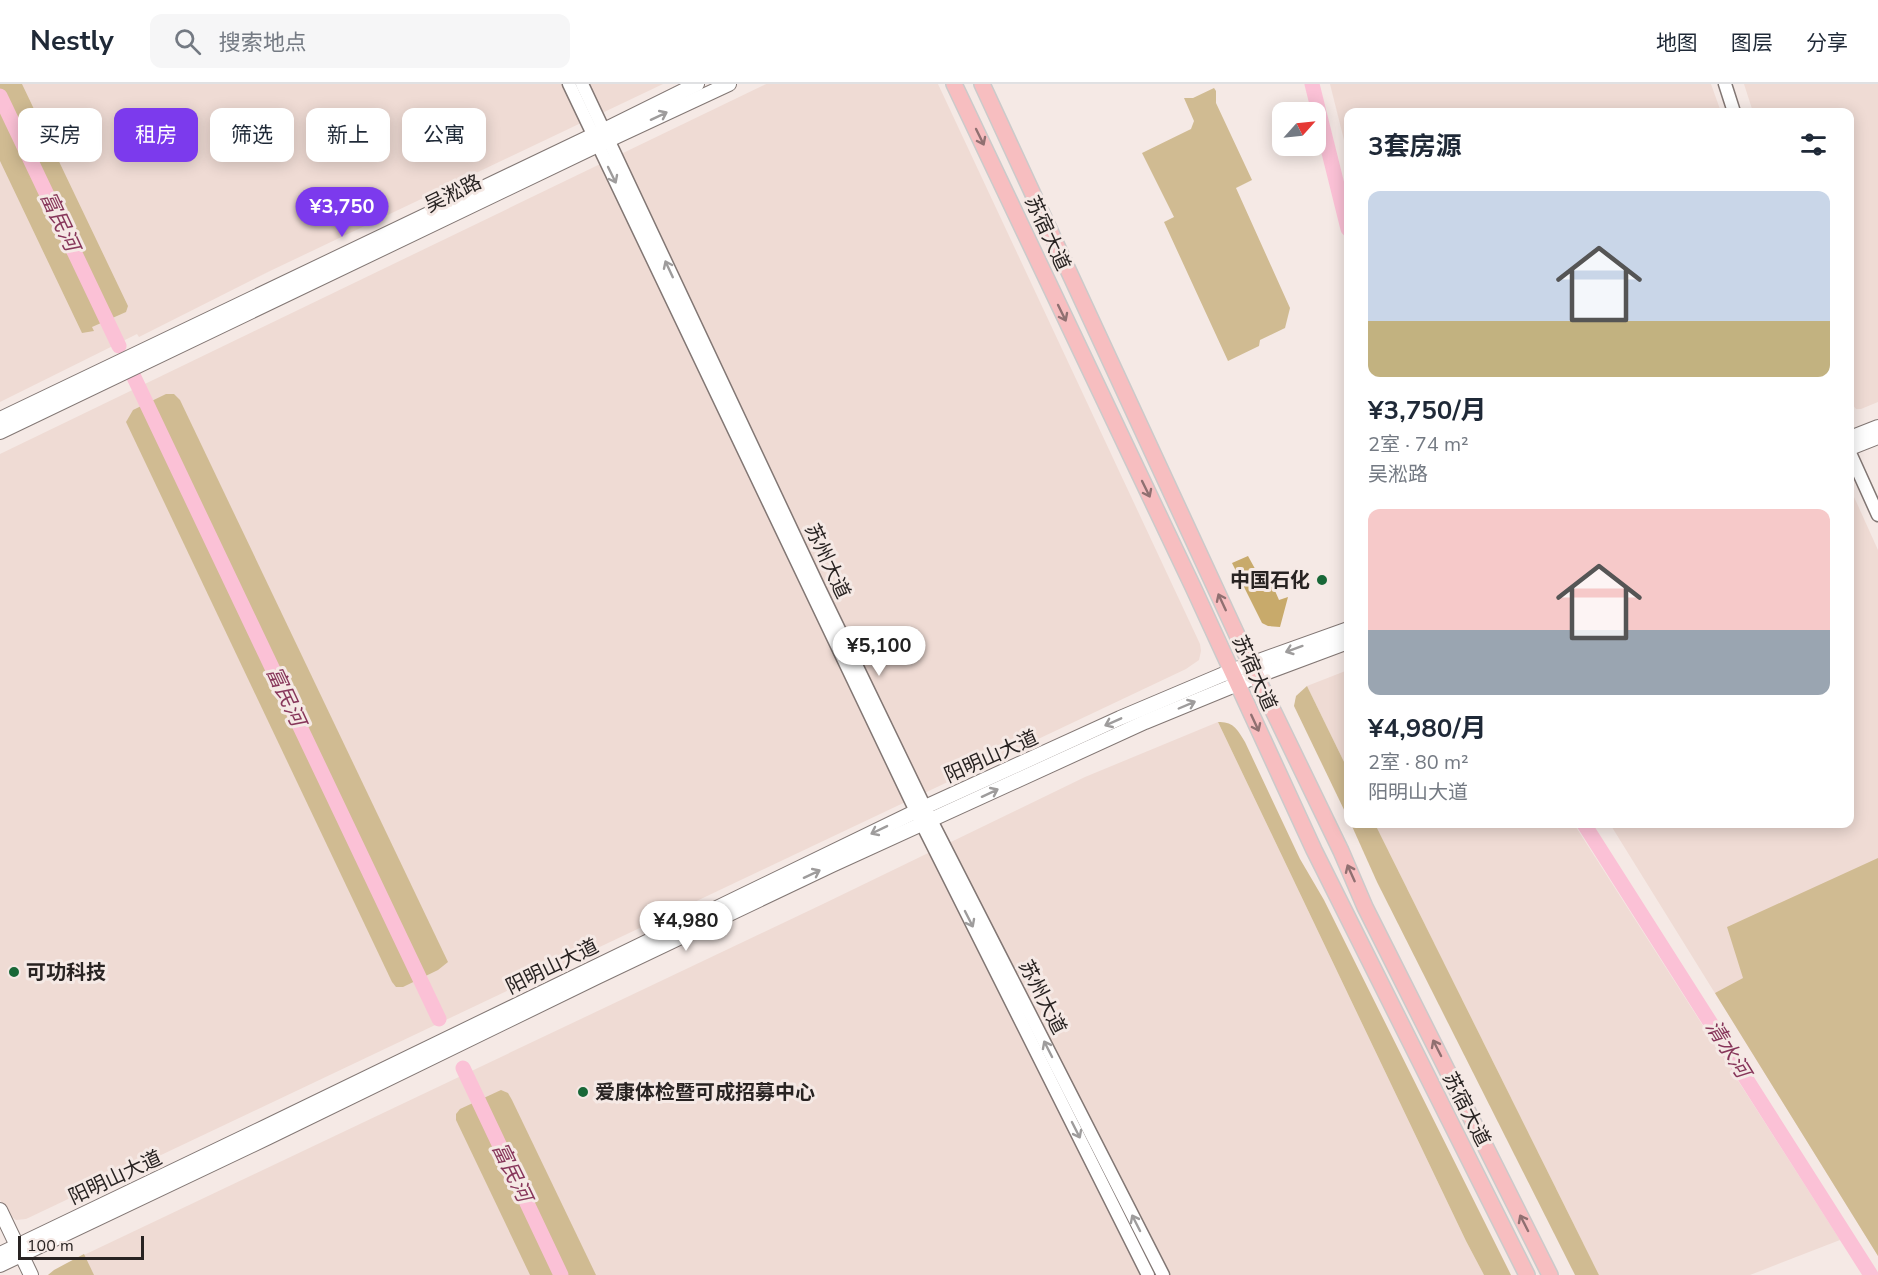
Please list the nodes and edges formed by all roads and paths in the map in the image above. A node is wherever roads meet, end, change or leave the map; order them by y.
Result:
1 (569, 84) edge
2 (582, 84) edge
3 (697, 84) edge
4 (729, 84) edge
5 (954, 84) edge
6 (982, 84) edge
7 (1725, 84) edge
8 (1733, 108) edge
9 (601, 138) junction
10 (0, 419) edge
11 (1878, 427) edge
12 (0, 432) edge
13 (1854, 436) edge
14 (1878, 438) edge
15 (1854, 448) edge
16 (1854, 459) edge
17 (1878, 515) edge
18 (1344, 631) edge
19 (1344, 643) edge
20 (1253, 669) junction
21 (1234, 677) junction
22 (924, 816) junction
23 (0, 1210) edge
24 (0, 1231) edge
25 (12, 1252) edge
26 (0, 1265) edge
27 (21, 1275) edge
28 (31, 1275) edge
29 (1148, 1275) edge
30 (1163, 1275) edge
31 (1527, 1275) edge
32 (1550, 1275) edge

1 - 9 street, 苏州大道
2 - 9 street, 苏州大道
3 - 9 main road, 吴淞路
9 -> 4 main road, 吴淞路
5 -> 21 main road, 苏宿大道
20 -> 6 main road, 苏宿大道
7 - 8 street
9 - 10 main road, 吴淞路
9 - 12 main road, 吴淞路
9 - 22 street, 苏州大道
11 - 13 main road
14 - 15 main road
16 - 17 street
18 -> 20 main road, 阳明山大道
19 - 20 main road, 阳明山大道
20 - 21 main road, 阳明山大道
32 -> 20 main road, 苏宿大道
21 - 22 main road, 阳明山大道
21 -> 31 main road, 苏宿大道
22 - 25 main road, 阳明山大道
22 -> 29 street, 苏州大道
30 -> 22 street, 苏州大道
23 - 25 main road
24 - 25 main road
25 - 26 main road, 阳明山大道
25 - 27 main road
25 - 28 main road

